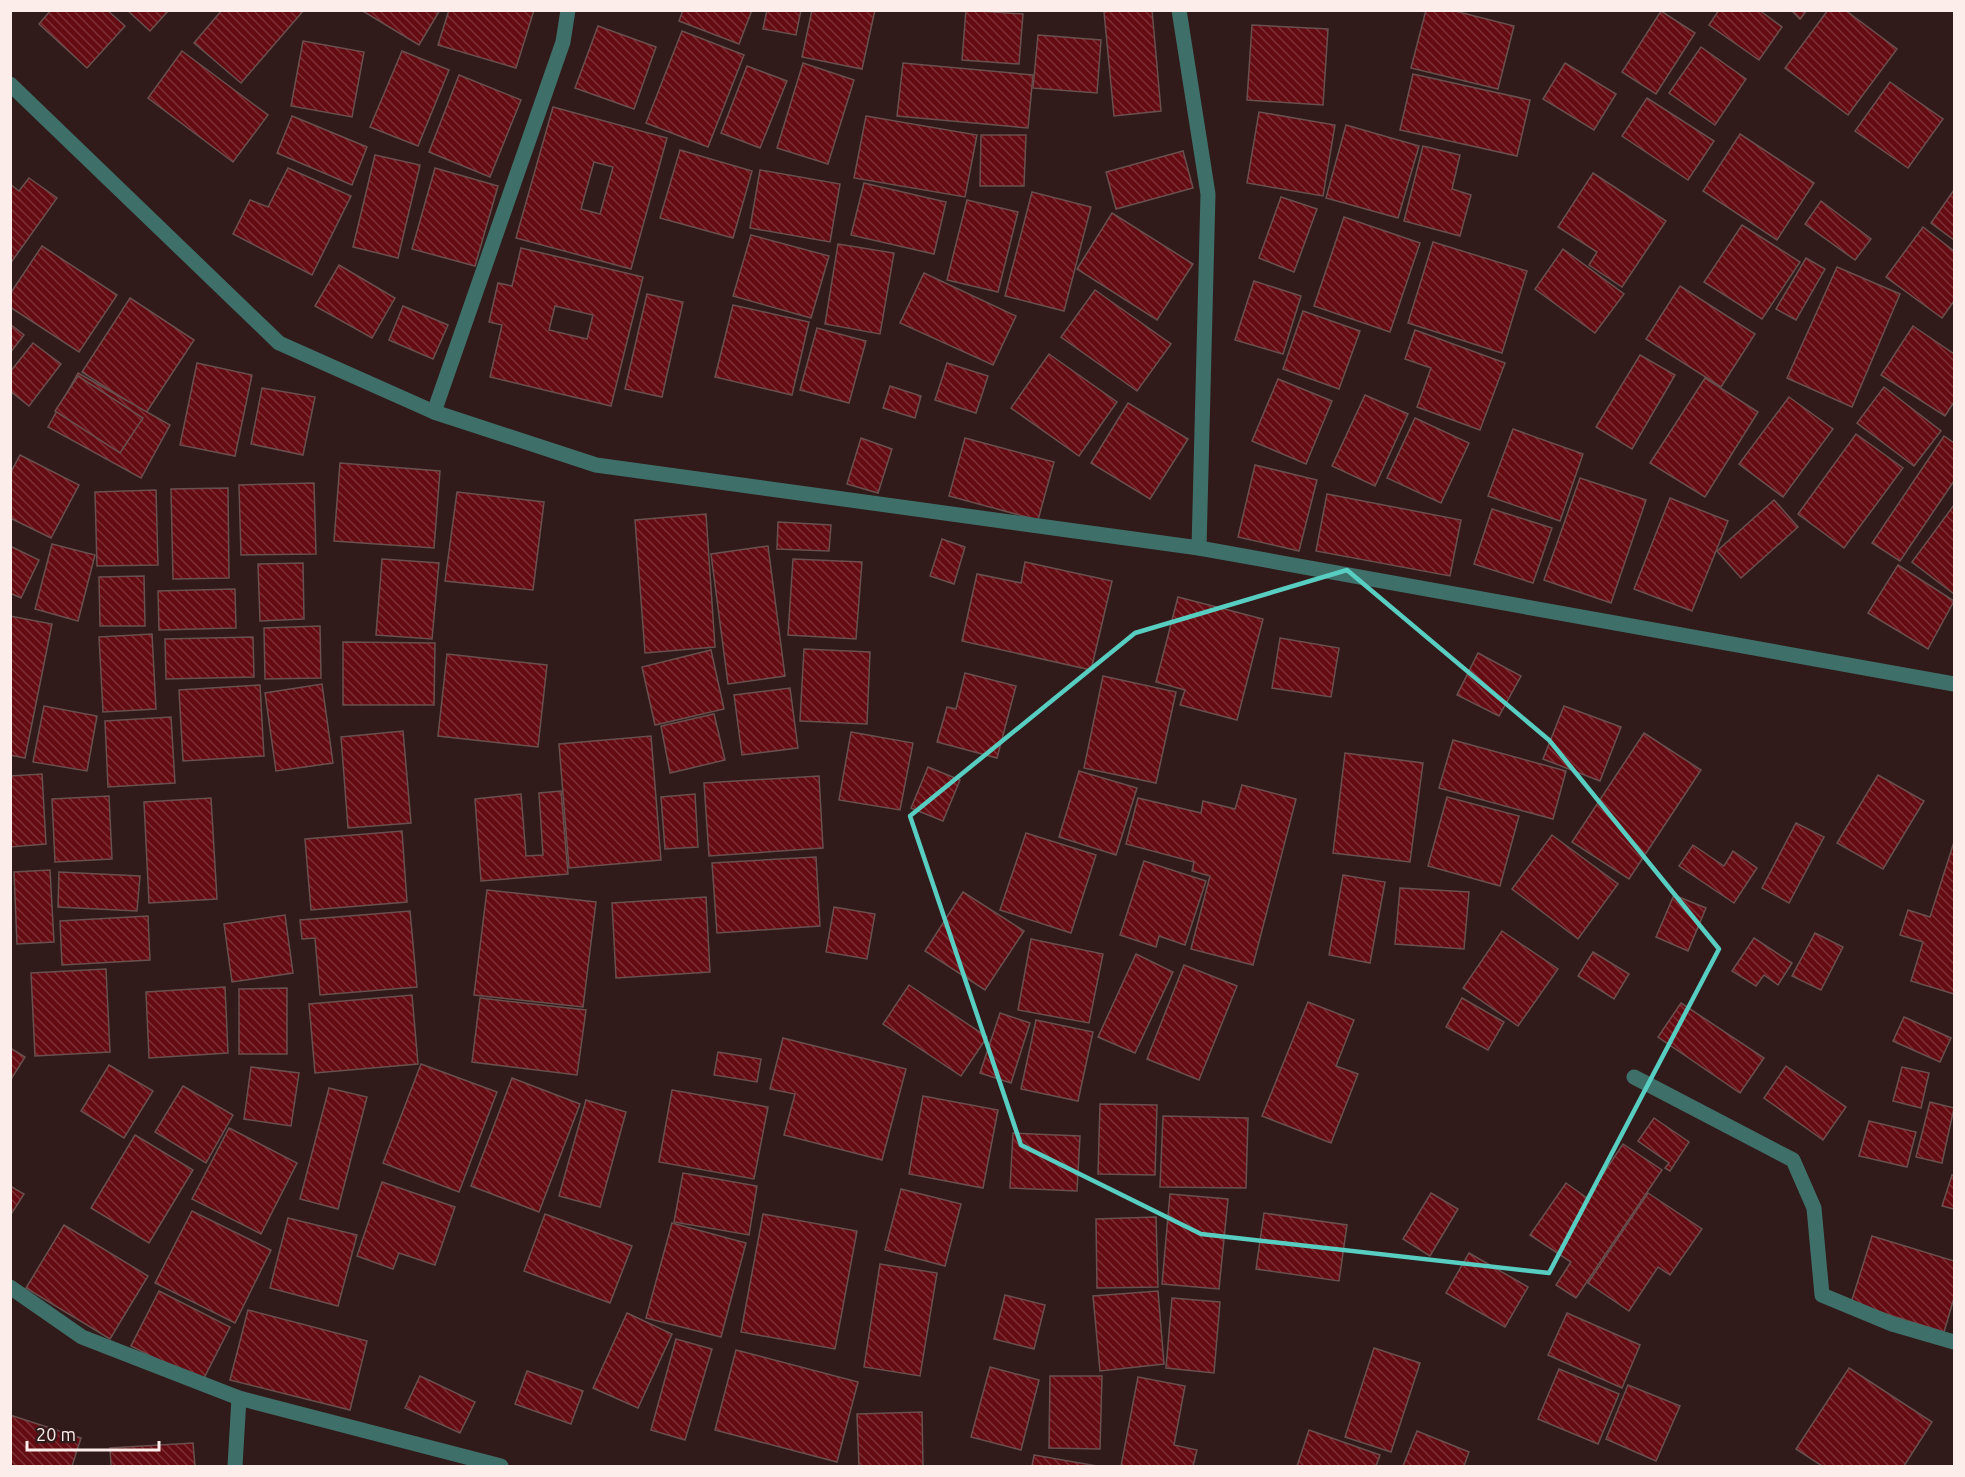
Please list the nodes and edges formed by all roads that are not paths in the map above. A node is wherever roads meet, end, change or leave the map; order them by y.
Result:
1 (568, 10) edge
2 (1179, 10) edge
3 (10, 84) edge
4 (434, 412) junction
5 (1199, 548) junction
6 (1954, 684) edge
7 (1634, 1077) dead end
8 (10, 1287) edge
9 (1954, 1342) edge
10 (239, 1398) junction
11 (235, 1467) edge
12 (501, 1467) edge

1 - 4 street
2 - 5 street
3 - 4 street
4 - 5 street
5 - 6 street
7 - 9 street
8 - 10 street
10 - 11 street
10 - 12 street

